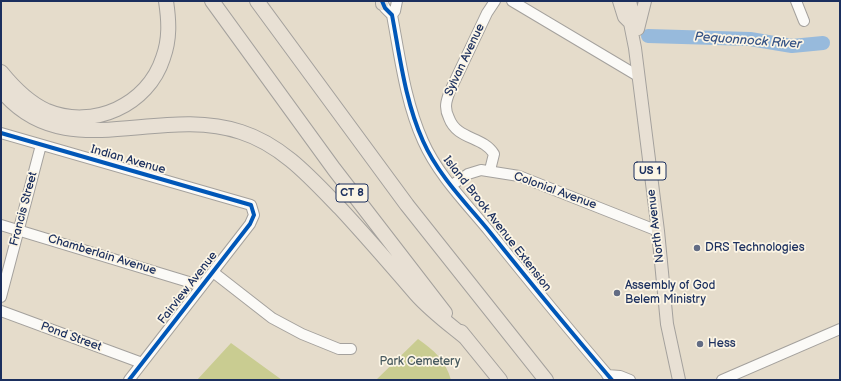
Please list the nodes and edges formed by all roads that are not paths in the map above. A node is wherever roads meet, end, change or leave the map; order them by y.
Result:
1 (166, 1) edge
2 (212, 1) edge
3 (257, 1) edge
4 (262, 1) edge
5 (397, 1) edge
6 (496, 1) edge
7 (512, 1) edge
8 (619, 1) edge
9 (630, 1) edge
10 (645, 1) edge
11 (796, 1) edge
12 (382, 2) edge
13 (392, 15) junction
14 (804, 21) dead end
15 (630, 23) junction
16 (282, 35) junction
17 (635, 48) junction
18 (1, 64) edge
19 (1, 72) edge
20 (638, 76) junction
21 (1, 90) edge
22 (25, 96) junction
23 (1, 133) edge
24 (41, 145) junction
25 (490, 170) junction
26 (452, 186) junction
27 (251, 205) joint
28 (1, 225) edge
29 (18, 230) junction
30 (658, 231) junction
31 (213, 272) junction
32 (202, 286) junction
33 (1, 297) edge
34 (1, 311) edge
35 (840, 329) edge
36 (466, 338) junction
37 (351, 349) dead end
38 (142, 363) junction
39 (610, 378) edge
40 (129, 380) edge
41 (500, 380) edge
42 (546, 380) edge
43 (630, 380) edge
44 (678, 380) edge
45 (722, 380) edge

1 - 22 highway
2 - 36 highway, CT 8
3 - 16 highway
4 - 16 highway
5 - 13 street
6 - 25 street, Sylvan Avenue
7 - 20 street
8 - 15 main road, US 1
9 - 15 main road
10 - 17 main road, US 1
11 - 14 street
12 - 13 street
13 - 26 street, Island Brook Avenue Extension
15 - 17 main road, US 1
16 - 42 highway
17 - 20 main road, North Avenue / US 1
18 - 22 highway
19 - 22 highway
20 - 30 main road, North Avenue / US 1
21 - 36 highway
23 - 24 street, Indian Avenue
24 - 27 street, Indian Avenue
24 - 29 street, Francis Street
25 - 26 street, Colonial Avenue
25 - 30 street, Colonial Avenue
26 - 39 street, Island Brook Avenue Extension
27 - 31 street, Fairview Avenue
28 - 29 street, Chamberlain Avenue
29 - 32 street, Chamberlain Avenue
29 - 33 street, Francis Street
30 - 44 main road, North Avenue / US 1
31 - 32 street, Fairview Avenue
31 - 37 street
32 - 38 street, Fairview Avenue
34 - 38 street, Pond Street
35 - 45 street
36 - 41 highway, CT 8
38 - 40 street, Fairview Avenue
39 - 43 street, Island Brook Avenue Extension

